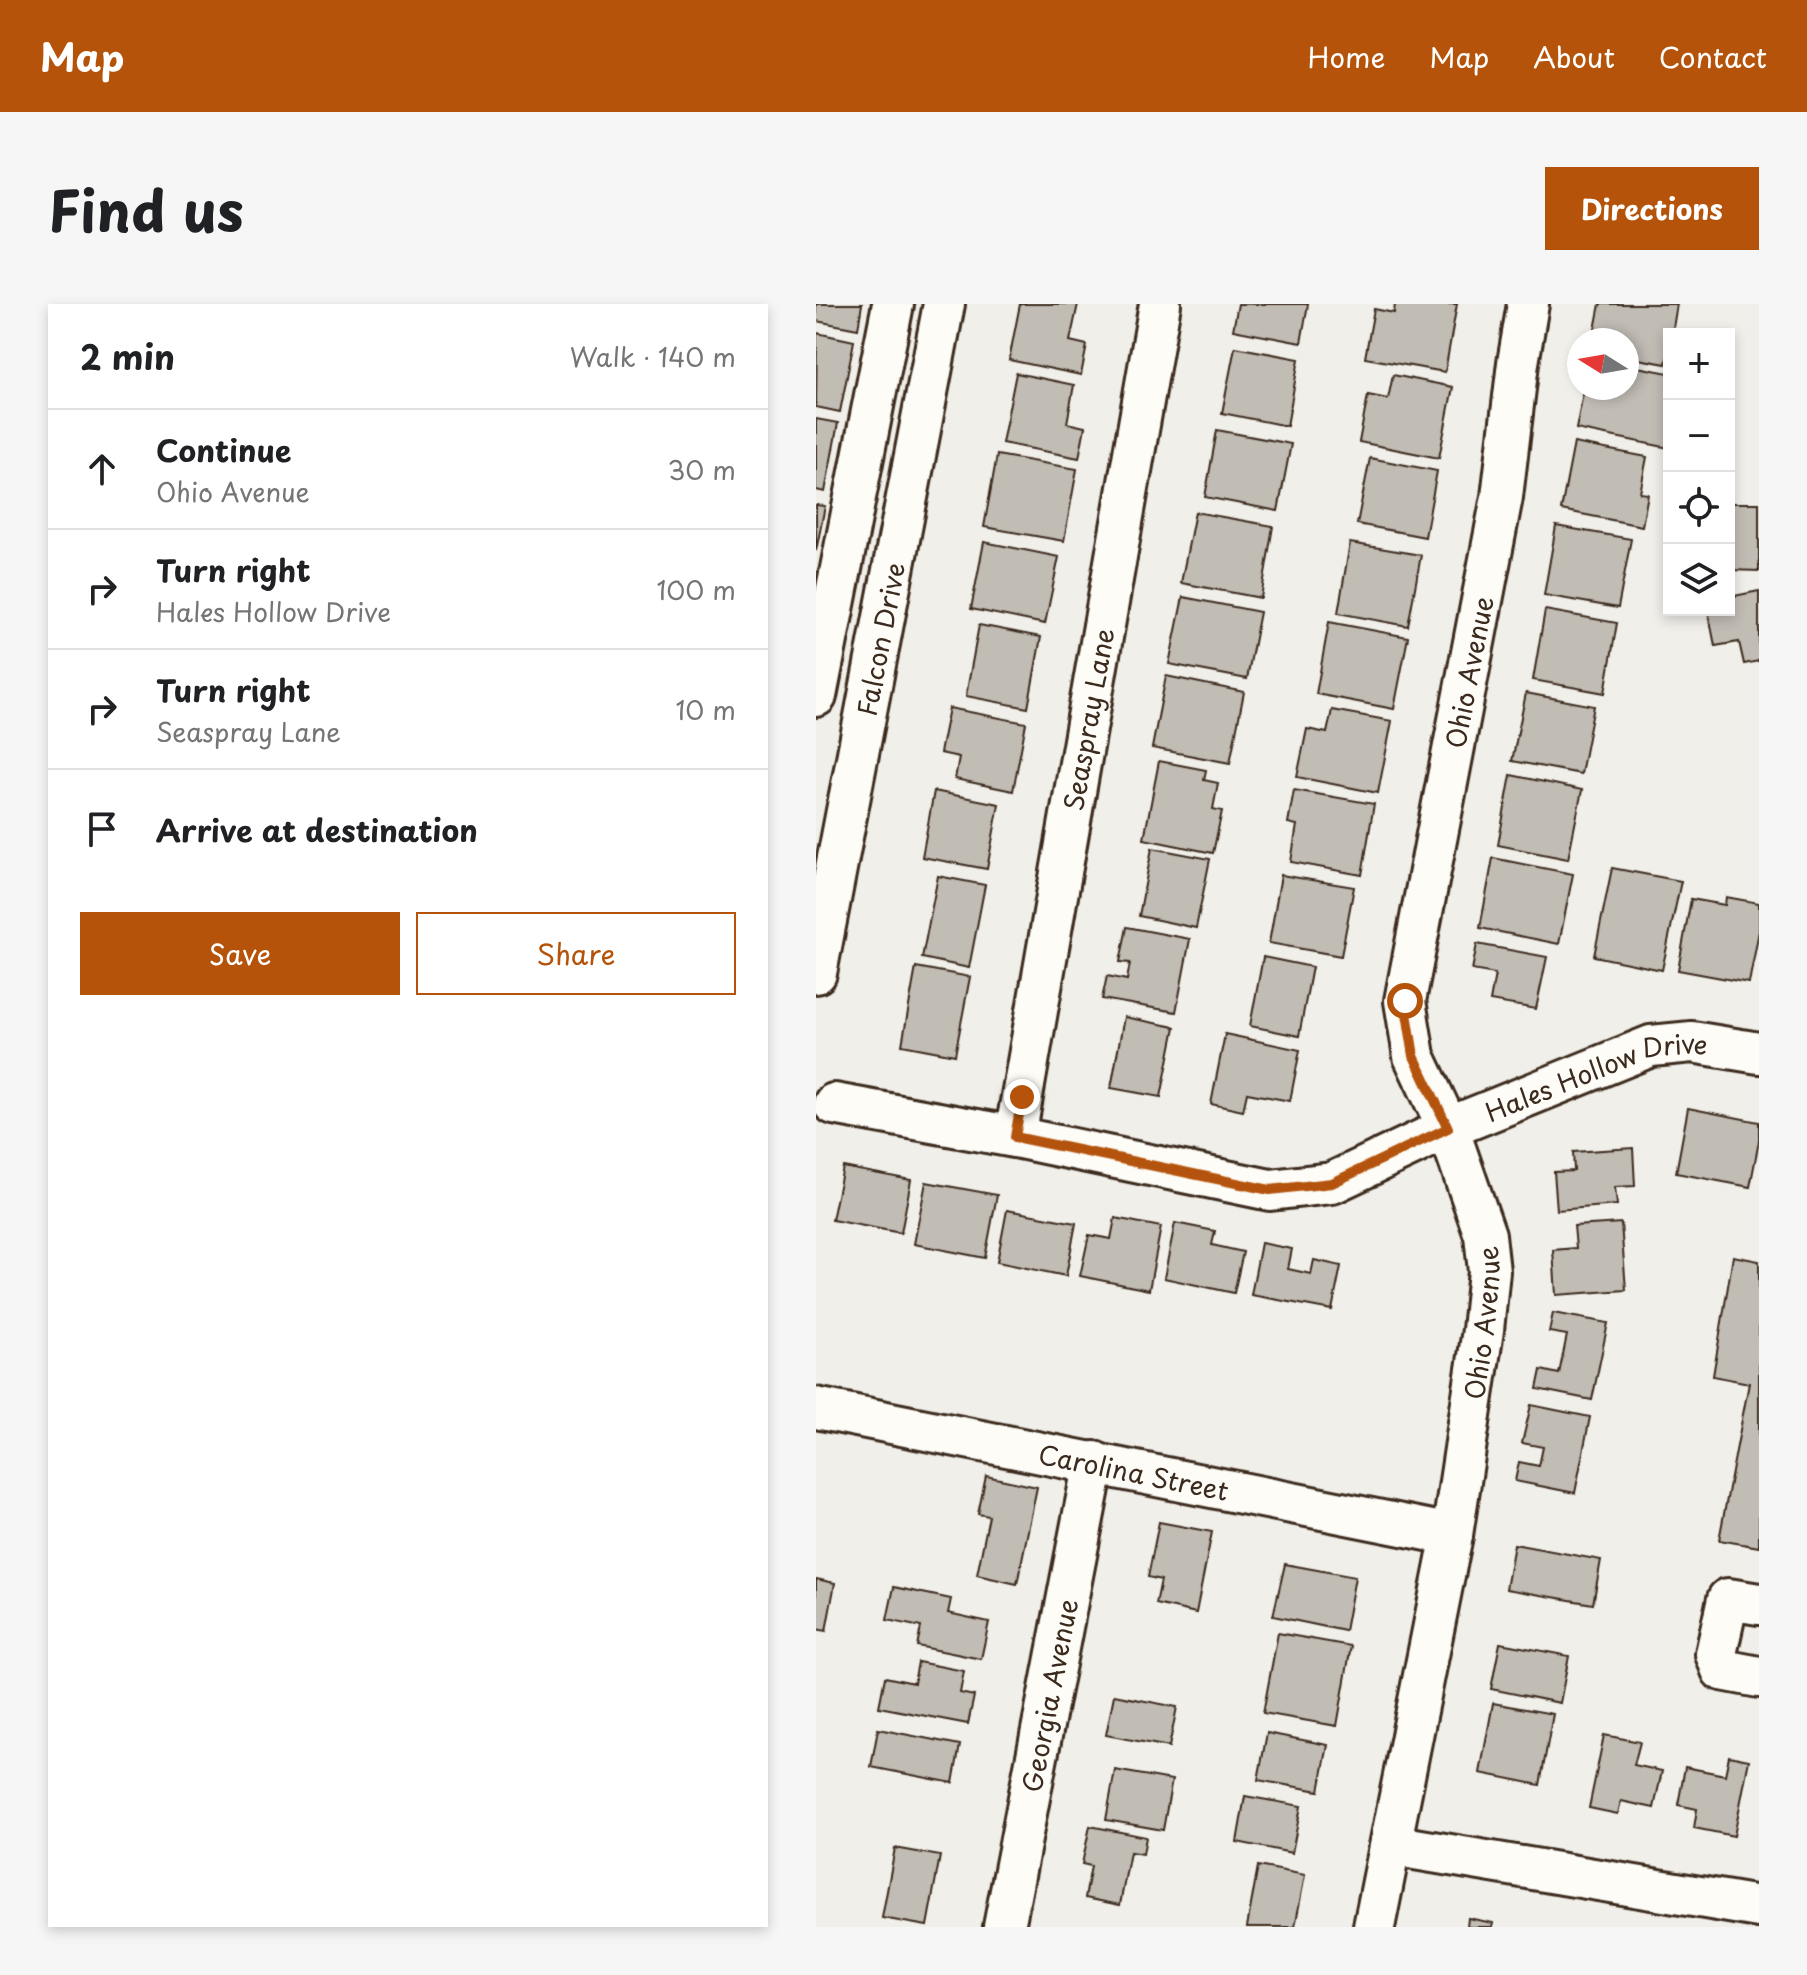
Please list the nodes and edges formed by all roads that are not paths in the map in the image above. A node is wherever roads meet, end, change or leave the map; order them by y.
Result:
1 (893, 304) edge
2 (944, 304) edge
3 (1160, 304) edge
4 (1528, 304) edge
5 (816, 696) edge
6 (816, 973) edge
7 (1759, 1053) edge
8 (834, 1104) dead end
9 (1448, 1128) junction
10 (1015, 1137) junction
11 (816, 1408) edge
12 (1094, 1462) junction
13 (1452, 1535) junction
14 (1759, 1604) edge
15 (1759, 1677) edge
16 (1391, 1845) junction
17 (1759, 1907) edge
18 (1004, 1927) edge
19 (1374, 1927) edge

1 - 5 street
2 - 6 street, Falcon Drive
3 - 10 street, Seaspray Lane
4 - 9 street, Ohio Avenue
7 - 9 street, Hales Hollow Drive
8 - 10 street, Hales Hollow Drive
9 - 10 street, Hales Hollow Drive
9 - 13 street, Ohio Avenue
11 - 12 street, Carolina Street
12 - 13 street, Carolina Street
12 - 18 street, Georgia Avenue
13 - 16 street, Ohio Avenue
14 - 15 street
16 - 17 street
16 - 19 street, Ohio Avenue

